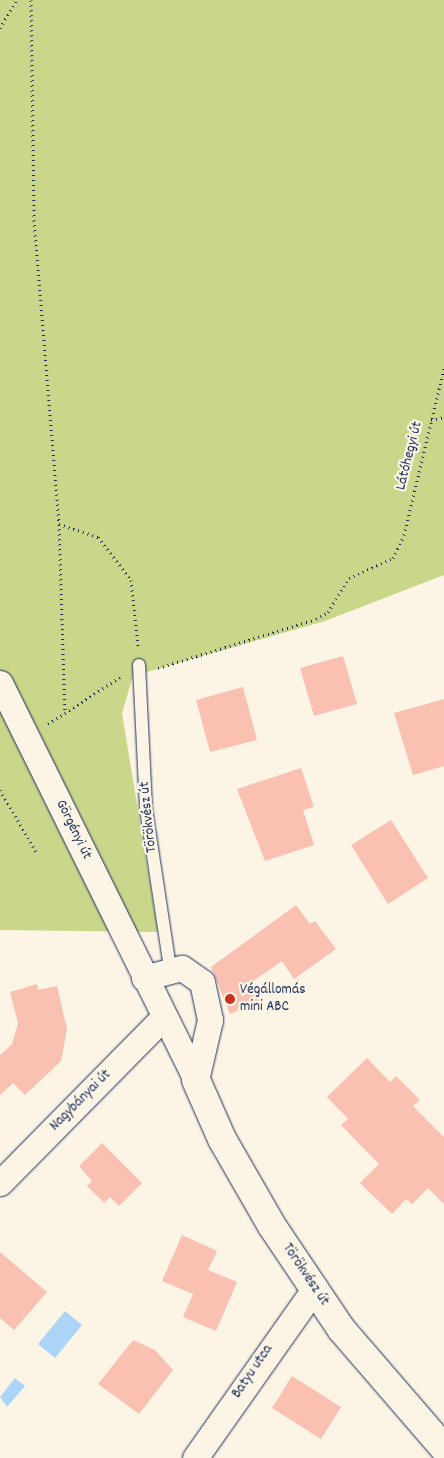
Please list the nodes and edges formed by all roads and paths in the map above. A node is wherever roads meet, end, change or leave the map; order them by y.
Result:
1 (17, 0) edge
2 (30, 0) edge
3 (0, 28) edge
4 (444, 370) edge
5 (444, 417) edge
6 (431, 420) junction
7 (59, 524) junction
8 (139, 665) junction
9 (0, 683) edge
10 (0, 790) edge
11 (37, 853) dead end
12 (170, 968) junction
13 (144, 978) junction
14 (162, 1019) junction
15 (196, 1080) junction
16 (0, 1183) edge
17 (315, 1288) junction
18 (444, 1448) edge
19 (195, 1458) edge

1 - 3 path
2 - 7 path
4 - 6 path, Látóhegyi út
5 - 6 path
6 - 8 path, Látóhegyi út
7 - 8 path
7 - 8 path
8 - 12 lane, Törökvész út
9 - 13 street, Görgényi út
10 - 11 path
12 - 13 street
12 - 15 street
13 - 14 street, Törökvész út
14 - 15 street, Törökvész út
14 - 16 street, Nagybányai út
15 - 17 street, Törökvész út
17 - 18 street, Törökvész út
17 - 19 street, Batyu utca

